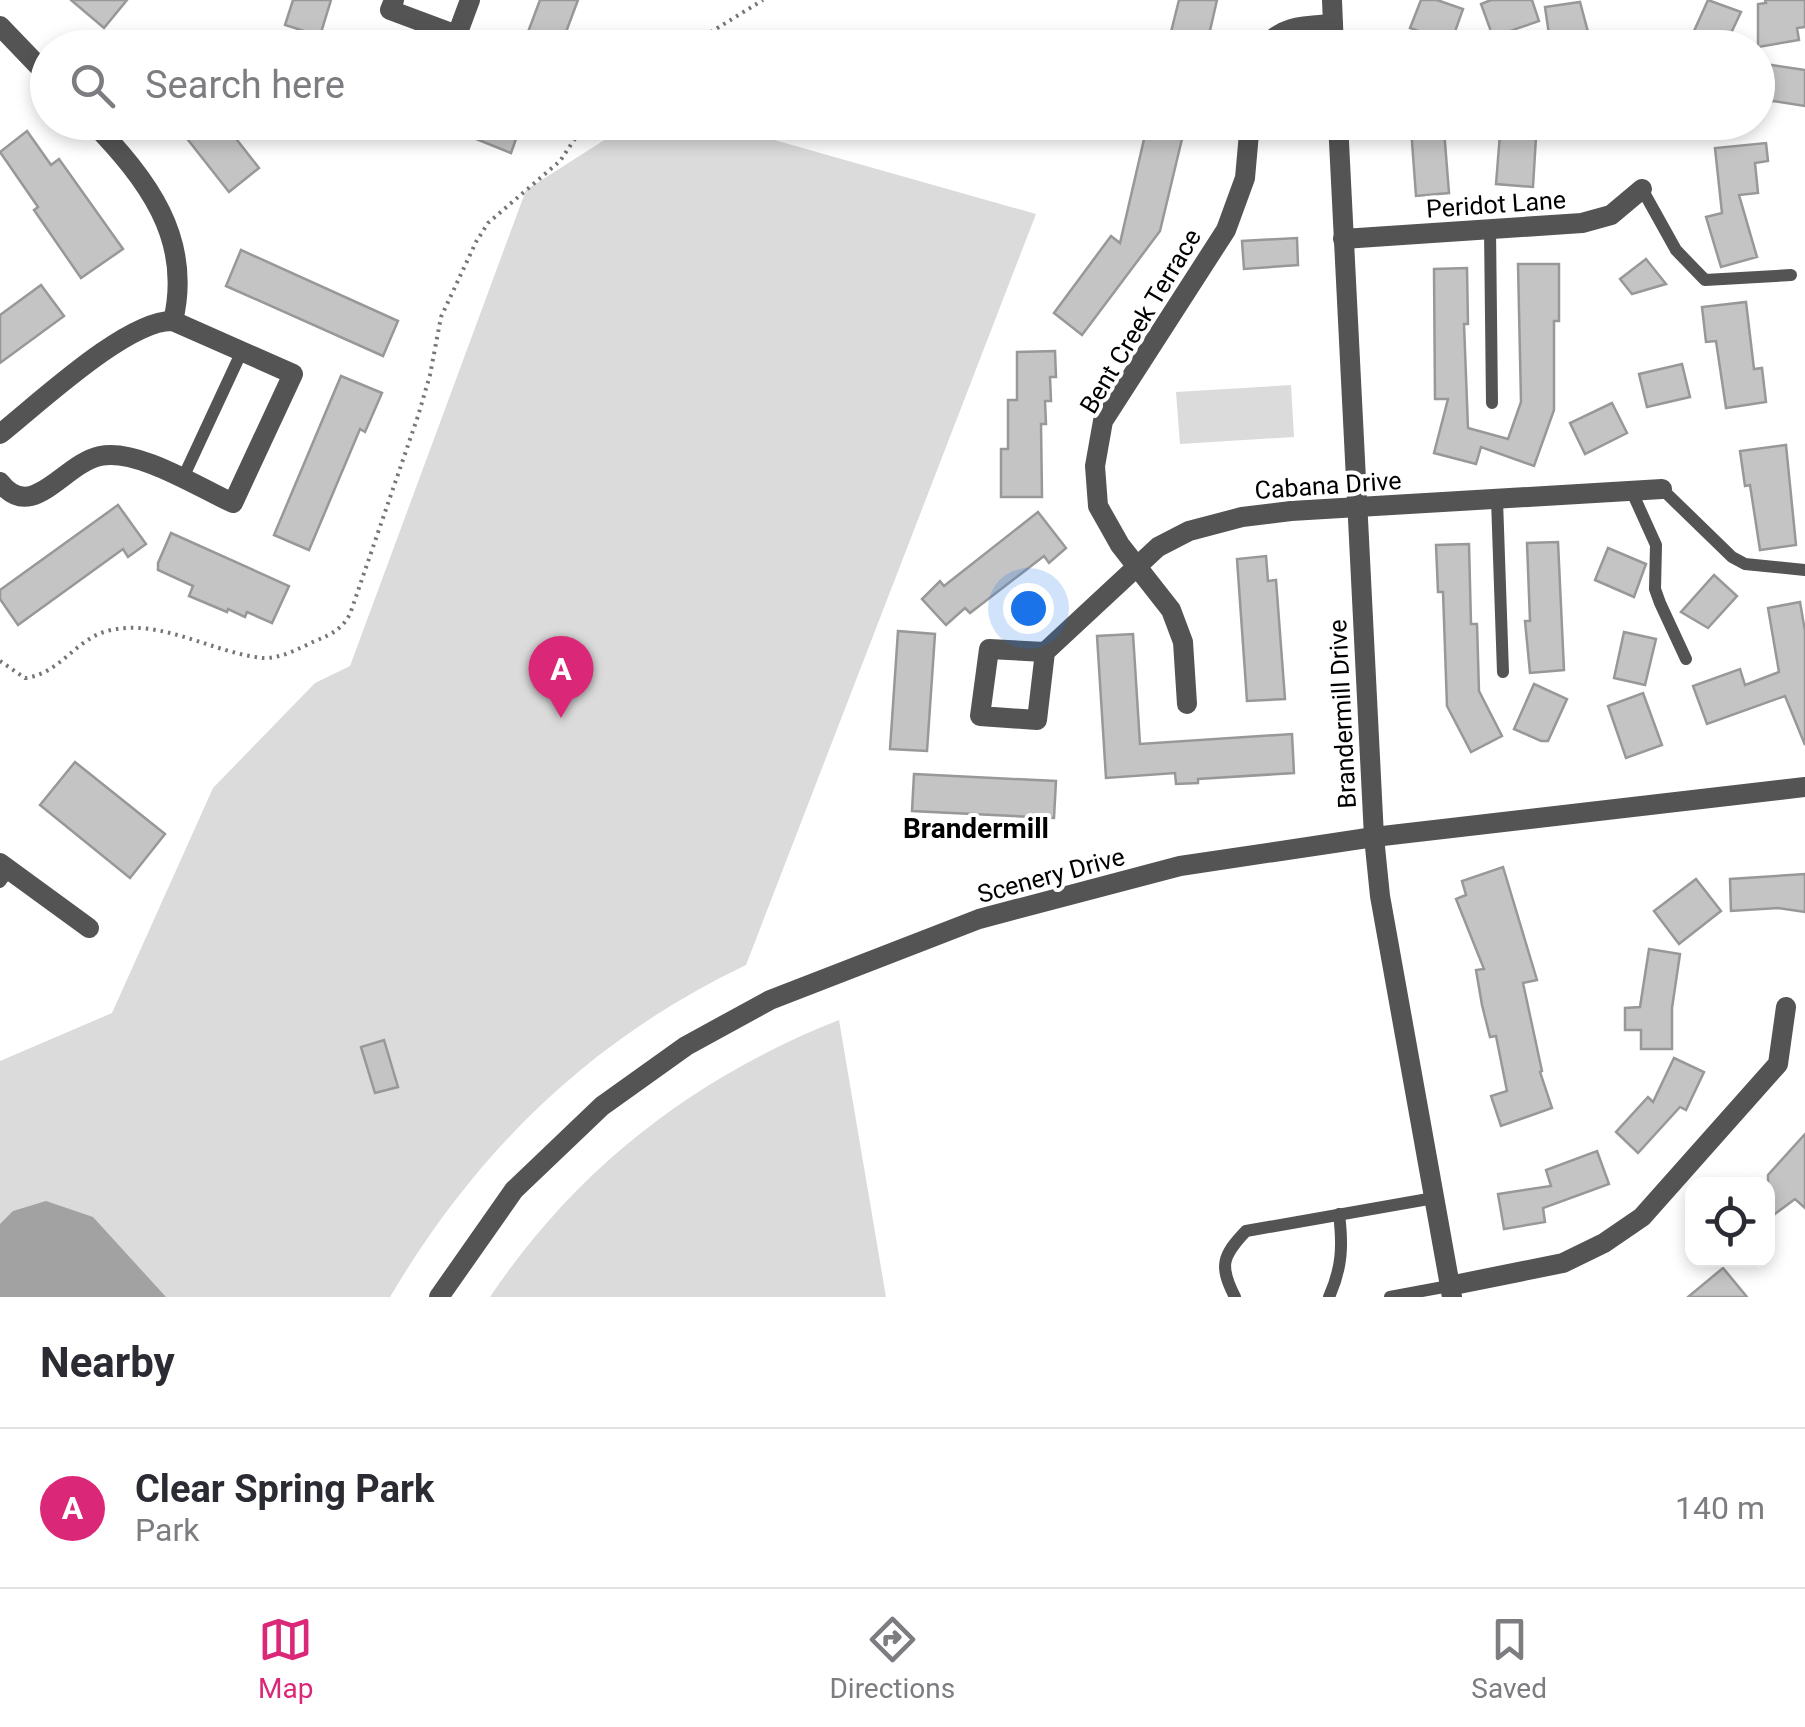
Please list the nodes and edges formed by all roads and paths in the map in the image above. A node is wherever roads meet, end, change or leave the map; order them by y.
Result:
1 (394, 0) edge
2 (470, 0) edge
3 (762, 0) edge
4 (1332, 0) edge
5 (1333, 24) junction
6 (0, 26) edge
7 (444, 30) edge
8 (459, 30) edge
9 (714, 30) edge
10 (1286, 30) edge
11 (1333, 30) edge
12 (30, 57) edge
13 (107, 140) edge
14 (574, 140) edge
15 (1248, 140) edge
16 (1339, 140) edge
17 (1642, 188) joint
18 (1490, 229) junction
19 (1344, 239) junction
20 (1790, 274) dead end
21 (174, 321) junction
22 (242, 352) junction
23 (1492, 403) dead end
24 (0, 434) edge
25 (182, 480) junction
26 (0, 482) edge
27 (1662, 490) joint
28 (1632, 492) junction
29 (1497, 500) junction
30 (1356, 507) junction
31 (1140, 566) junction
32 (1805, 570) edge
33 (1045, 652) dead end
34 (1686, 659) dead end
35 (0, 661) edge
36 (1503, 672) dead end
37 (1187, 704) dead end
38 (1805, 787) edge
39 (1374, 837) junction
40 (3, 872) edge
41 (89, 928) dead end
42 (1786, 1007) dead end
43 (1434, 1198) junction
44 (1338, 1214) junction
45 (1450, 1291) edge
46 (439, 1297) edge
47 (1235, 1297) edge
48 (1329, 1297) edge
49 (1390, 1297) edge

1 - 7 street
2 - 8 street
3 - 9 path
4 - 5 street
5 - 10 street
5 - 11 street
6 - 12 street
13 - 21 street
14 - 35 path
15 - 31 street, Bent Creek Terrace
16 - 19 street, Brandermill Drive
17 - 18 street, Peridot Lane
17 - 20 lane
18 - 19 street, Peridot Lane
18 - 23 lane
19 - 30 street, Brandermill Drive
21 - 22 street
21 - 24 street
22 - 25 lane
22 - 25 street
25 - 26 street
27 - 28 street, Cabana Drive
27 - 32 lane
28 - 29 street, Cabana Drive
28 - 34 lane
29 - 30 street, Cabana Drive
29 - 36 lane
30 - 31 street, Cabana Drive
30 - 39 street, Brandermill Drive
31 - 33 street, Cabana Drive
31 - 37 street, Bent Creek Terrace
38 - 39 street, Scenery Drive
39 - 43 street, Brandermill Drive
39 - 46 street, Scenery Drive
40 - 41 street
42 - 45 street
43 - 44 lane
43 - 45 street, Brandermill Drive
44 - 47 lane
44 - 48 lane
45 - 49 lane

